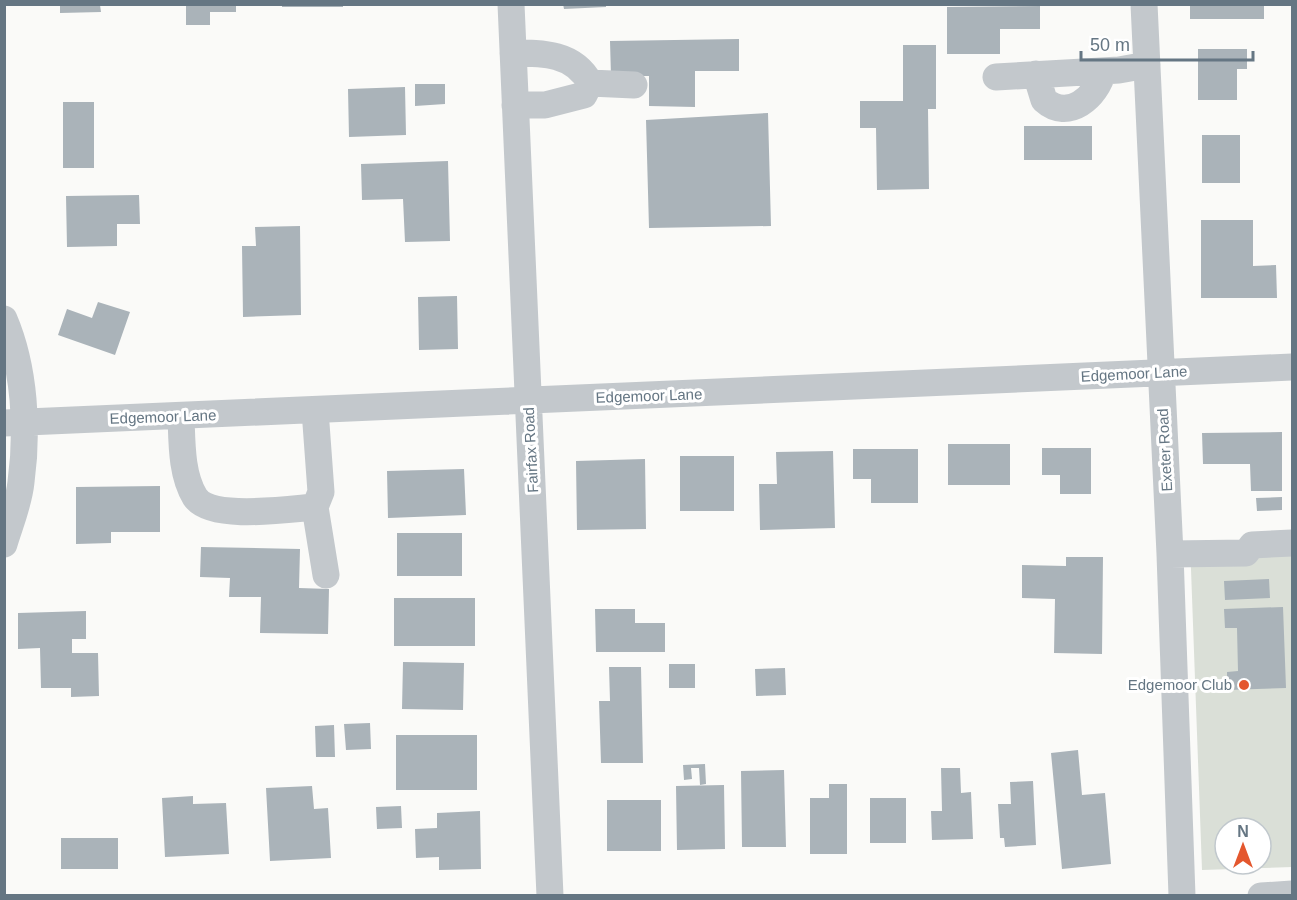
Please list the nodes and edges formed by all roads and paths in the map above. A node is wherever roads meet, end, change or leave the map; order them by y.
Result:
1 (511, 4) edge
2 (1144, 4) edge
3 (513, 53) junction
4 (1147, 65) junction
5 (1103, 71) junction
6 (1036, 74) junction
7 (996, 77) dead end
8 (590, 83) junction
9 (634, 86) dead end
10 (516, 105) junction
11 (4, 319) edge
12 (1293, 367) edge
13 (1162, 373) junction
14 (529, 401) junction
15 (315, 410) junction
16 (180, 416) junction
17 (14, 423) edge
18 (315, 507) junction
19 (1293, 543) edge
20 (4, 544) edge
21 (1170, 554) junction
22 (326, 575) dead end
23 (1293, 894) edge
24 (550, 896) edge
25 (1182, 896) edge
26 (1261, 896) edge

1 - 3 street, Fairfax Road
2 - 4 street, Exeter Road
3 - 8 street
3 - 10 street, Fairfax Road
4 - 5 street
4 - 13 street, Exeter Road
5 - 6 street
5 - 6 street
6 - 7 street
8 - 9 street
8 - 10 street
10 - 14 street, Fairfax Road
11 - 17 street
12 - 13 street, Edgemoor Lane
13 - 14 street, Edgemoor Lane
13 - 21 street, Exeter Road
14 - 15 street, Edgemoor Lane
14 - 24 street, Fairfax Road
15 - 16 street, Edgemoor Lane
15 - 18 street
16 - 17 street, Edgemoor Lane
16 - 18 street
17 - 20 street
18 - 22 street
19 - 21 street
21 - 25 street, Exeter Road
23 - 26 street

